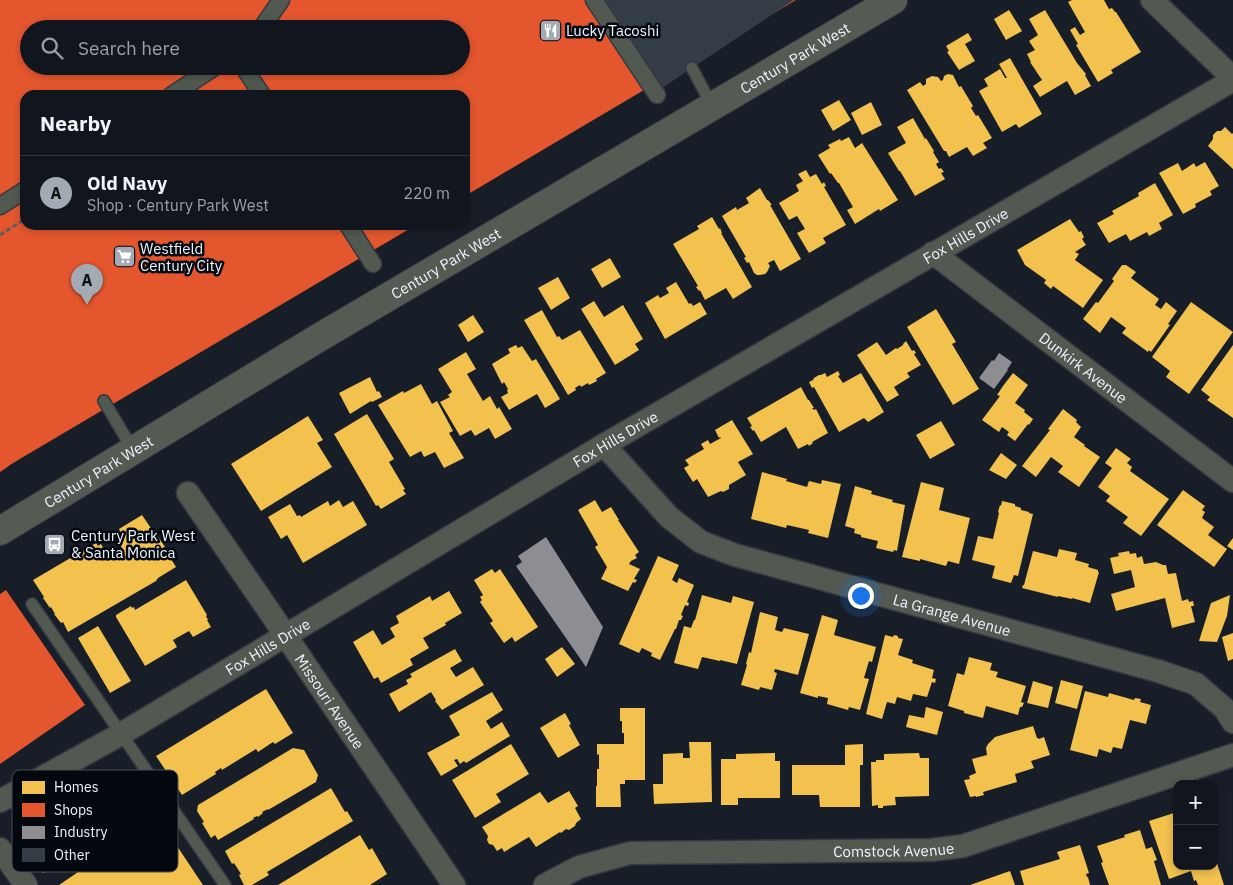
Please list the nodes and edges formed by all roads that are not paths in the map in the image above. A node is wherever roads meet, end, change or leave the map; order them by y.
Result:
1 (280, 0) edge
2 (594, 0) edge
3 (893, 0) edge
4 (1152, 0) edge
5 (267, 20) edge
6 (692, 68) dead end
7 (202, 75) edge
8 (248, 75) edge
9 (1233, 79) edge
10 (180, 90) edge
11 (259, 90) edge
12 (656, 95) dead end
13 (712, 106) junction
14 (20, 193) edge
15 (0, 206) edge
16 (351, 230) edge
17 (933, 254) junction
18 (374, 264) dead end
19 (104, 401) dead end
20 (604, 445) junction
21 (133, 450) junction
22 (1233, 481) edge
23 (188, 493) dead end
24 (0, 531) edge
25 (32, 604) dead end
26 (286, 636) junction
27 (1233, 722) edge
28 (121, 734) junction
29 (1233, 755) edge
30 (56, 770) edge
31 (146, 770) edge
32 (12, 794) edge
33 (0, 801) edge
34 (178, 817) edge
35 (0, 848) edge
36 (12, 865) edge
37 (17, 872) edge
38 (26, 885) edge
39 (225, 885) edge
40 (454, 885) edge
41 (545, 885) edge

1 - 5 street
2 - 12 street
3 - 13 main road, Century Park West
4 - 9 street
6 - 13 lane
7 - 10 street
8 - 11 street
9 - 17 street, Fox Hills Drive
13 - 21 main road, Century Park West
14 - 15 street
16 - 18 street
17 - 20 street, Fox Hills Drive
17 - 22 street, Dunkirk Avenue
19 - 21 lane
20 - 26 street, Fox Hills Drive
20 - 27 street, La Grange Avenue
21 - 24 main road, Century Park West
23 - 26 street, Missouri Avenue
25 - 28 lane
26 - 28 street, Fox Hills Drive
26 - 40 street, Missouri Avenue
28 - 30 street, Fox Hills Drive
28 - 31 lane
29 - 41 street, Comstock Avenue
32 - 33 street, Fox Hills Drive
34 - 39 lane
35 - 36 street
37 - 38 street

